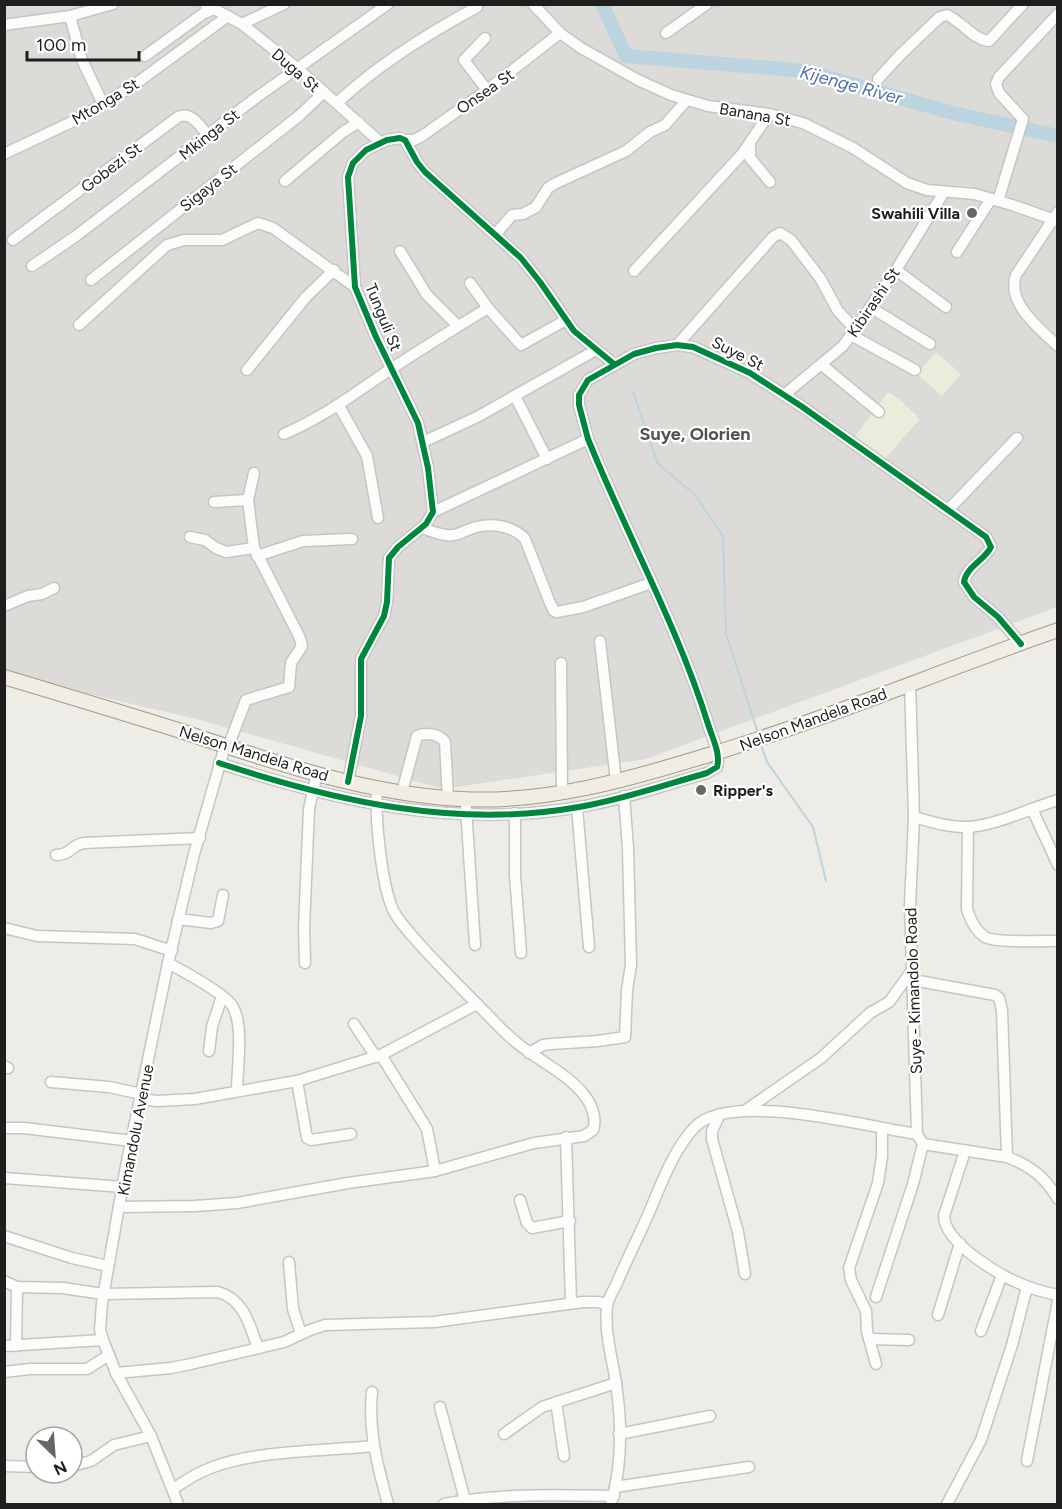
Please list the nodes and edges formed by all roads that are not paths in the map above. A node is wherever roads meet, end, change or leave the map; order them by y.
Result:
1 (113, 4) edge
2 (284, 4) edge
3 (388, 4) edge
4 (533, 4) edge
5 (706, 4) edge
6 (1023, 4) edge
7 (1054, 4) edge
8 (210, 7) edge
9 (477, 7) dead end
10 (1058, 8) edge
11 (1058, 14) edge
12 (70, 16) junction
13 (228, 16) junction
14 (242, 24) junction
15 (4, 25) edge
16 (560, 33) junction
17 (666, 33) dead end
18 (485, 38) dead end
19 (145, 56) dead end
20 (297, 68) junction
21 (878, 79) dead end
22 (487, 90) junction
23 (323, 93) junction
24 (686, 101) junction
25 (103, 104) junction
26 (337, 104) junction
27 (769, 114) junction
28 (358, 122) junction
29 (207, 134) junction
30 (405, 140) junction
31 (381, 143) junction
32 (750, 144) junction
33 (4, 154) edge
34 (285, 181) dead end
35 (770, 182) dead end
36 (944, 192) junction
37 (995, 200) junction
38 (1056, 218) edge
39 (495, 234) junction
40 (13, 240) dead end
41 (400, 251) dead end
42 (957, 252) dead end
43 (32, 266) dead end
44 (334, 270) junction
45 (896, 270) junction
46 (634, 271) dead end
47 (91, 280) dead end
48 (470, 283) dead end
49 (355, 286) junction
50 (946, 306) dead end
51 (870, 307) junction
52 (489, 308) junction
53 (566, 320) junction
54 (80, 325) dead end
55 (458, 326) junction
56 (853, 331) junction
57 (930, 344) dead end
58 (677, 345) junction
59 (1058, 346) edge
60 (596, 350) junction
61 (614, 364) junction
62 (822, 365) junction
63 (391, 369) junction
64 (247, 370) dead end
65 (915, 370) dead end
66 (784, 395) junction
67 (514, 396) junction
68 (339, 406) junction
69 (879, 412) dead end
70 (284, 434) dead end
71 (1017, 438) dead end
72 (588, 439) junction
73 (423, 442) junction
74 (547, 459) junction
75 (254, 473) dead end
76 (248, 500) junction
77 (214, 502) dead end
78 (948, 510) junction
79 (433, 512) junction
80 (378, 518) dead end
81 (422, 528) junction
82 (190, 537) dead end
83 (352, 539) dead end
84 (255, 552) junction
85 (651, 583) junction
86 (54, 588) dead end
87 (4, 606) edge
88 (1058, 630) edge
89 (600, 641) dead end
90 (1021, 644) junction
91 (561, 663) dead end
92 (4, 677) edge
93 (910, 683) junction
94 (226, 747) junction
95 (717, 752) junction
96 (219, 763) junction
97 (317, 773) junction
98 (616, 781) junction
99 (348, 782) junction
100 (377, 788) junction
101 (312, 792) junction
102 (402, 792) junction
103 (562, 792) junction
104 (624, 796) junction
105 (448, 798) junction
106 (466, 800) junction
107 (1058, 800) edge
108 (376, 806) junction
109 (576, 808) junction
110 (1032, 809) junction
111 (515, 813) junction
112 (466, 815) junction
113 (914, 817) junction
114 (968, 827) junction
115 (200, 838) junction
116 (56, 855) dead end
117 (1058, 865) edge
118 (223, 895) dead end
119 (178, 919) junction
120 (4, 928) edge
121 (1058, 941) edge
122 (475, 945) dead end
123 (589, 947) dead end
124 (172, 951) junction
125 (521, 953) dead end
126 (168, 963) junction
127 (305, 963) dead end
128 (913, 974) junction
129 (222, 996) junction
130 (477, 1004) junction
131 (354, 1024) dead end
132 (210, 1051) dead end
133 (529, 1053) junction
134 (378, 1056) junction
135 (297, 1080) junction
136 (51, 1082) dead end
137 (237, 1091) junction
138 (141, 1097) junction
139 (746, 1111) junction
140 (720, 1114) junction
141 (4, 1128) edge
142 (882, 1129) junction
143 (351, 1134) dead end
144 (566, 1137) junction
145 (920, 1139) junction
146 (132, 1141) junction
147 (965, 1151) junction
148 (1007, 1157) junction
149 (435, 1171) junction
150 (4, 1178) edge
151 (123, 1187) junction
152 (1058, 1199) edge
153 (520, 1200) dead end
154 (119, 1207) junction
155 (570, 1221) junction
156 (4, 1236) edge
157 (960, 1244) junction
158 (289, 1262) dead end
159 (108, 1266) junction
160 (746, 1274) dead end
161 (1002, 1275) junction
162 (4, 1281) edge
163 (17, 1287) junction
164 (1027, 1287) junction
165 (103, 1294) junction
166 (1058, 1295) edge
167 (876, 1297) dead end
168 (1058, 1301) edge
169 (571, 1303) junction
170 (607, 1304) junction
171 (938, 1315) dead end
172 (981, 1331) dead end
173 (301, 1334) junction
174 (869, 1339) junction
175 (103, 1340) junction
176 (909, 1340) dead end
177 (4, 1346) edge
178 (16, 1346) junction
179 (258, 1348) junction
180 (109, 1355) junction
181 (876, 1364) dead end
182 (4, 1372) edge
183 (116, 1373) junction
184 (616, 1383) junction
185 (372, 1392) dead end
186 (556, 1402) junction
187 (440, 1407) dead end
188 (710, 1416) dead end
189 (504, 1434) dead end
190 (619, 1434) junction
191 (151, 1436) junction
192 (374, 1446) junction
193 (564, 1456) dead end
194 (1027, 1461) dead end
195 (84, 1464) edge
196 (4, 1466) edge
197 (24, 1467) edge
198 (749, 1467) dead end
199 (173, 1489) junction
200 (613, 1496) edge
201 (465, 1500) junction
202 (534, 1500) edge
203 (178, 1504) edge
204 (388, 1504) edge
205 (444, 1504) edge
206 (947, 1504) edge

1 - 12 street
2 - 14 street
3 - 20 street, Mkinga St
4 - 16 street, Banana St
5 - 17 street
6 - 21 street
7 - 10 street
8 - 13 street, Duga St
8 - 19 street
9 - 26 street
11 - 37 street
12 - 15 street
12 - 25 street
13 - 14 street, Duga St
13 - 25 street, Mtonga St
14 - 20 street, Duga St
16 - 22 street, Onsea St
16 - 24 street, Banana St
18 - 22 street
20 - 23 street, Duga St
20 - 29 street, Mkinga St
22 - 30 street, Onsea St
23 - 26 street, Duga St
23 - 47 street, Sigaya St
24 - 27 street, Banana St
24 - 39 street
25 - 33 street, Mtonga St
26 - 28 street, Duga St
27 - 32 street
27 - 36 street, Banana St
28 - 31 street, Duga St
28 - 34 street
29 - 40 street, Gobezi St
29 - 43 street, Mkinga St
30 - 31 street, Tunguli St
30 - 39 street
31 - 49 street, Tunguli St
32 - 35 street
32 - 46 street
36 - 37 street, Banana St
36 - 45 street, Kibirashi St
37 - 38 street, Banana St
37 - 42 street
38 - 59 street
39 - 53 street
41 - 55 street
44 - 49 street
44 - 54 street
44 - 64 street
45 - 50 street
45 - 51 street, Kibirashi St
48 - 52 street
49 - 63 street, Tunguli St
51 - 56 street, Kibirashi St
51 - 57 street
52 - 53 street
52 - 55 street
53 - 60 street
55 - 63 street
56 - 58 street
56 - 62 street, Kibirashi St
56 - 65 street
58 - 61 street, Suye St
58 - 66 street, Suye St
60 - 61 street
60 - 67 street
61 - 72 street, Suye St
62 - 66 street, Kibirashi St
62 - 69 street
63 - 68 street
63 - 73 street, Tunguli St
66 - 78 street, Suye St
67 - 73 street
67 - 74 street
68 - 70 street
68 - 80 street
71 - 78 street
72 - 74 street
72 - 85 street, Suye St
73 - 79 street, Tunguli St
74 - 79 street
75 - 76 street
76 - 77 street
76 - 84 street
78 - 90 street, Suye St
79 - 81 street
81 - 85 street
81 - 99 street
82 - 84 street
83 - 84 street
84 - 94 street, Kimandolu Avenue
85 - 95 street, Suye St
86 - 87 street
88 - 90 main road, Nelson Mandela Road
89 - 98 street
90 - 93 main road, Nelson Mandela Road
91 - 103 street
92 - 94 main road, Nelson Mandela Road
93 - 95 main road, Nelson Mandela Road
93 - 113 street, Suye - Kimandolo Road
94 - 96 street, Kimandolu Avenue
94 - 97 main road, Nelson Mandela Road
95 - 98 main road, Nelson Mandela Road
95 - 104 street
96 - 101 street
96 - 115 street, Kimandolu Avenue
97 - 99 main road, Nelson Mandela Road
97 - 101 street
98 - 103 main road, Nelson Mandela Road
99 - 100 main road, Nelson Mandela Road
100 - 102 main road, Nelson Mandela Road
100 - 108 street
101 - 108 street
101 - 127 street
102 - 105 main road, Nelson Mandela Road
102 - 105 street
103 - 106 main road, Nelson Mandela Road
104 - 109 street
104 - 133 street
105 - 106 main road, Nelson Mandela Road
106 - 112 street
107 - 110 street
108 - 112 street
108 - 130 street
109 - 111 street
109 - 123 street
110 - 114 street
110 - 117 street
111 - 112 street
111 - 125 street
112 - 122 street
113 - 114 street
113 - 128 street, Suye - Kimandolo Road
114 - 121 street
115 - 116 street
115 - 119 street, Kimandolu Avenue
118 - 119 street
119 - 124 street, Kimandolu Avenue
120 - 124 street
124 - 126 street, Kimandolu Avenue
126 - 129 street
126 - 138 street, Kimandolu Avenue
128 - 139 street
128 - 145 street, Suye - Kimandolo Road
128 - 148 street
129 - 132 street
129 - 137 street
130 - 133 street
130 - 134 street
131 - 134 street
133 - 144 street
134 - 135 street
134 - 149 street
135 - 137 street
135 - 143 street
136 - 138 street
137 - 138 street
138 - 146 street, Kimandolu Avenue
139 - 140 street
139 - 142 street
140 - 160 street
140 - 170 street
141 - 146 street
142 - 145 street
142 - 174 street
144 - 149 street
144 - 155 street
145 - 147 street
145 - 167 street, Suye - Kimandolo Road
146 - 151 street, Kimandolu Avenue
147 - 148 street
147 - 157 street
148 - 152 street
149 - 154 street
150 - 151 street
151 - 154 street, Kimandolu Avenue
153 - 155 street
154 - 159 street, Kimandolu Avenue
155 - 169 street
156 - 159 street
157 - 161 street
157 - 171 street
158 - 173 street
159 - 165 street, Kimandolu Avenue
161 - 164 street
161 - 172 street
162 - 163 street
163 - 165 street
163 - 178 street
164 - 166 street
164 - 206 street
165 - 175 street, Kimandolu Avenue
165 - 179 street
168 - 194 street
169 - 170 street
169 - 173 street
170 - 184 street
173 - 179 street
174 - 176 street
174 - 181 street
175 - 178 street
175 - 180 street, Kimandolu Avenue
177 - 178 street
179 - 183 street
180 - 182 street
180 - 183 street, Kimandolu Avenue
183 - 191 street, Kimandolu Avenue
184 - 186 street
184 - 190 street
185 - 192 street
186 - 189 street
186 - 193 street
187 - 201 street
188 - 190 street
190 - 200 street
191 - 195 street
191 - 199 street, Kimandolu Avenue
192 - 199 street
192 - 204 street
196 - 197 street
198 - 200 street
199 - 203 street, Kimandolu Avenue
200 - 202 street
201 - 202 street
201 - 205 street

